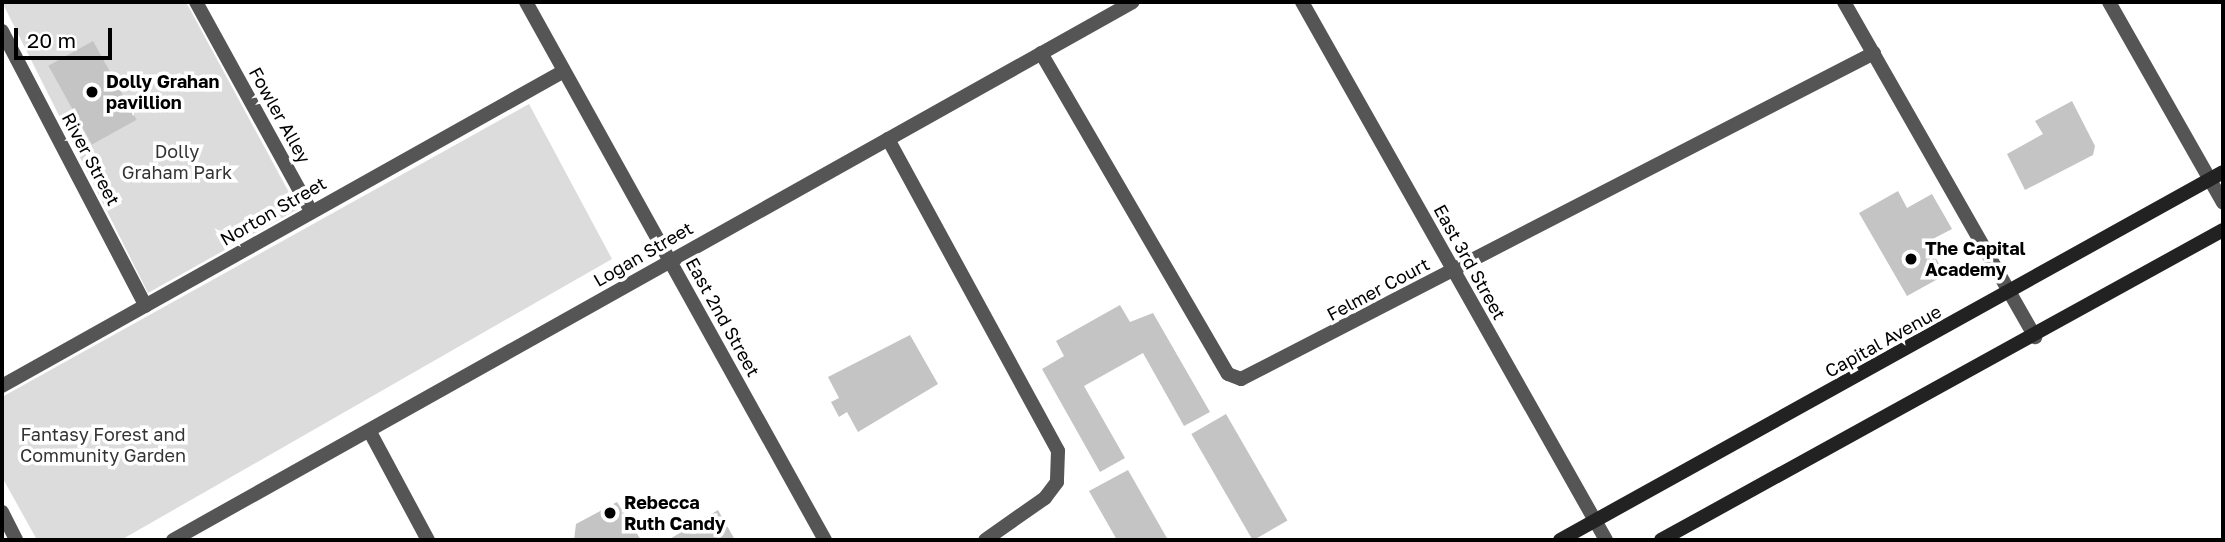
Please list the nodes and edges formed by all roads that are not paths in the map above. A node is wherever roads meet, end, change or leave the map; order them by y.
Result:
1 (196, 2) edge
2 (526, 2) edge
3 (1133, 2) edge
4 (1302, 2) edge
5 (1844, 2) edge
6 (2109, 2) edge
7 (2, 31) edge
8 (1874, 53) junction
9 (1041, 54) junction
10 (564, 71) junction
11 (888, 139) junction
12 (2223, 172) edge
13 (2209, 180) junction
14 (2223, 203) edge
15 (311, 211) junction
16 (2223, 230) edge
17 (670, 261) junction
18 (1454, 271) junction
19 (2010, 293) junction
20 (146, 306) junction
21 (2035, 337) junction
22 (2, 386) edge
23 (370, 432) junction
24 (2, 512) edge
25 (1595, 521) junction
26 (16, 540) edge
27 (173, 540) edge
28 (428, 540) edge
29 (825, 540) edge
30 (985, 540) edge
31 (1560, 540) edge
32 (1606, 540) edge
33 (1661, 540) edge

1 - 15 street, Fowler Alley
2 - 10 street, East 2nd Street
3 - 9 street, Logan Street
4 - 18 street, East 3rd Street
5 - 8 street
6 - 13 street
7 - 20 street, River Street
8 - 18 street, Felmer Court
8 - 19 street
9 - 11 street, Logan Street
9 - 18 street, Felmer Court
10 - 15 street, Norton Street
10 - 17 street, East 2nd Street
11 - 17 street, Logan Street
11 - 30 street
12 - 13 main road, Capital Avenue
13 - 14 street
13 - 19 main road, Capital Avenue
15 - 20 street, Norton Street
16 - 21 main road
17 - 23 street, Logan Street
17 - 29 street, East 2nd Street
18 - 25 street, East 3rd Street
19 - 21 street
19 - 25 main road, Capital Avenue
20 - 22 street, Norton Street
21 - 33 main road
23 - 27 street, Logan Street
23 - 28 street
24 - 26 street
25 - 31 main road, Capital Avenue
25 - 32 street, East 3rd Street

